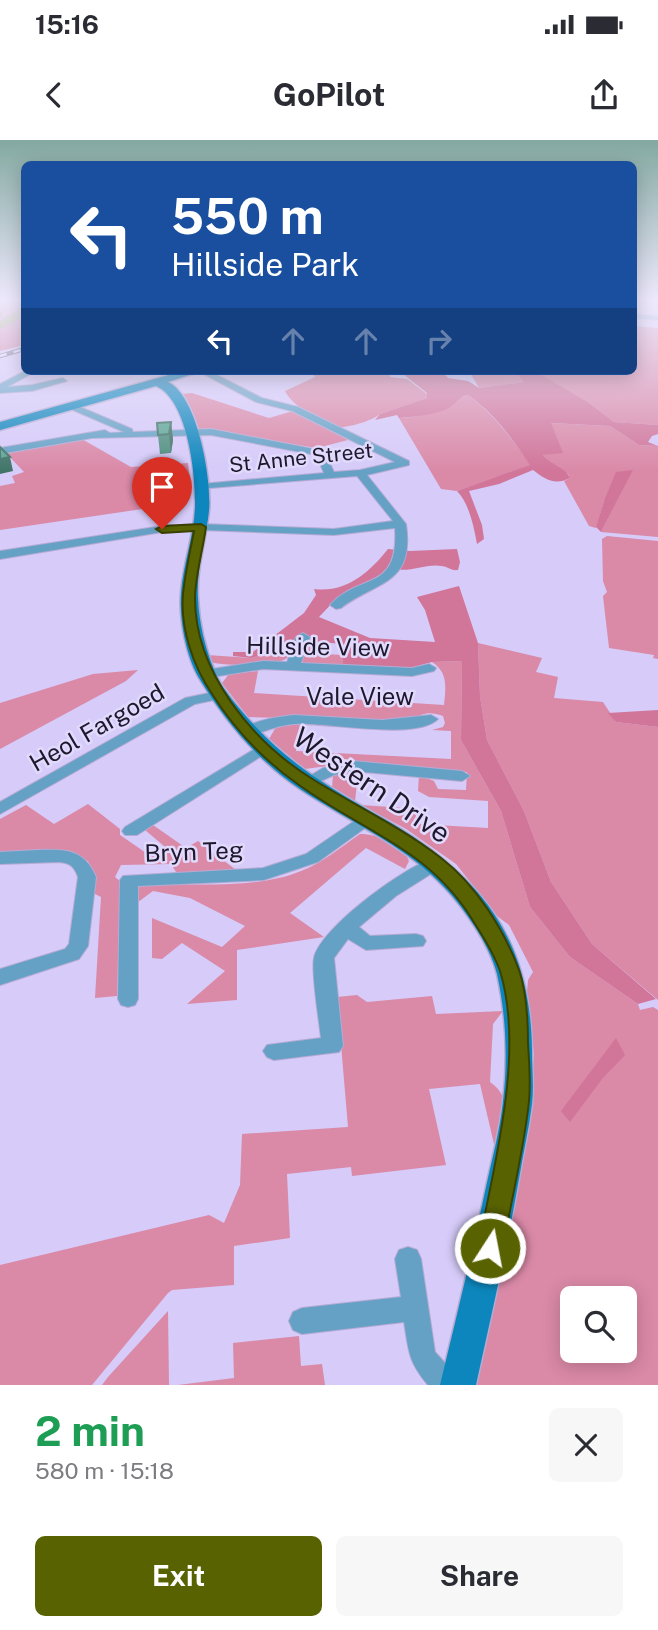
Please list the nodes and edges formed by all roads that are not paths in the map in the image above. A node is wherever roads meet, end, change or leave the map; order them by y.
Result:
1 (25, 375) edge
2 (180, 375) edge
3 (206, 375) edge
4 (155, 381) junction
5 (63, 382) dead end
6 (0, 389) edge
7 (71, 405) junction
8 (0, 426) edge
9 (192, 432) junction
10 (95, 436) dead end
11 (0, 451) edge
12 (360, 473) junction
13 (330, 476) junction
14 (201, 487) junction
15 (399, 524) junction
16 (201, 527) junction
17 (0, 555) edge
18 (336, 604) dead end
19 (303, 637) dead end
20 (292, 667) junction
21 (429, 667) dead end
22 (213, 685) junction
23 (431, 719) dead end
24 (255, 740) junction
25 (462, 776) dead end
26 (306, 783) junction
27 (0, 809) edge
28 (366, 819) junction
29 (131, 831) dead end
30 (0, 858) edge
31 (436, 863) junction
32 (348, 929) junction
33 (416, 941) dead end
34 (0, 977) edge
35 (128, 999) dead end
36 (274, 1051) dead end
37 (408, 1259) dead end
38 (414, 1308) junction
39 (302, 1321) dead end
40 (446, 1385) edge
41 (458, 1385) edge

1 - 6 street
2 - 4 street
3 - 12 street, St Anne Street
4 - 7 street
4 - 9 street, Western Drive
5 - 6 street
7 - 8 street
7 - 11 street
9 - 10 street
9 - 13 street
9 - 14 street, Western Drive
12 - 13 street, St Anne Street
12 - 15 street
13 - 14 street, St Anne Street
14 - 16 street, Western Drive
15 - 16 street
15 - 18 street
16 - 17 street
16 - 22 street, Western Drive
19 - 20 street
20 - 21 street, Hillside View
20 - 22 street, Hillside View
22 - 24 street, Western Drive
22 - 27 street, Heol Fargoed
23 - 24 street, Vale View
24 - 26 street, Western Drive
24 - 29 street, Vale View
25 - 26 street
26 - 28 street, Western Drive
28 - 31 street, Western Drive
28 - 35 street, Bryn Teg
30 - 34 street
31 - 32 street
31 - 41 street, Western Drive
32 - 33 street
32 - 36 street
37 - 38 street
38 - 39 street
38 - 40 street

